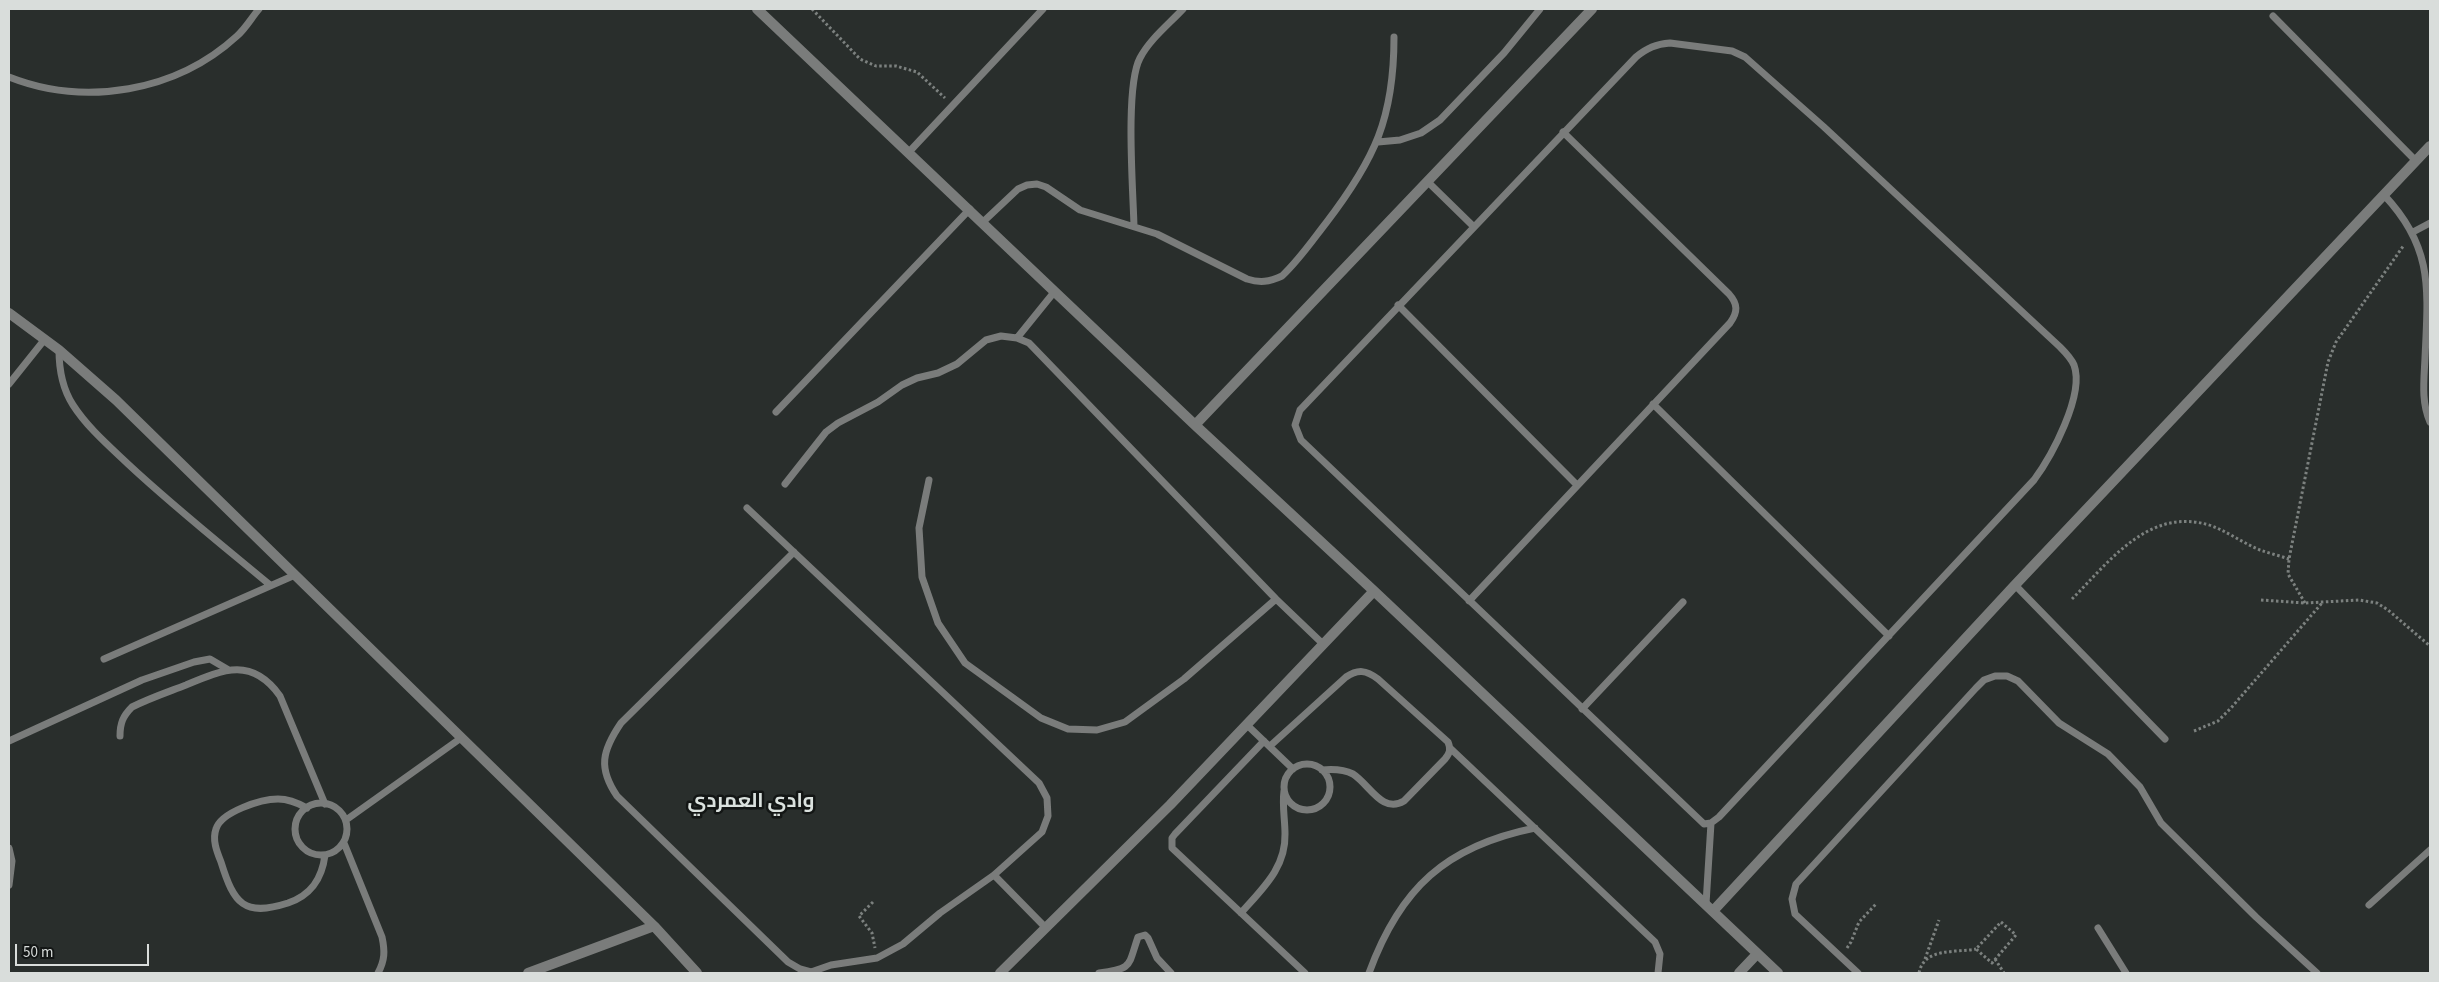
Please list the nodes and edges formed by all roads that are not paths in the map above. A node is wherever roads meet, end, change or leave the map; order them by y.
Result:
1 (259, 9) edge
2 (757, 9) edge
3 (1043, 9) edge
4 (1183, 9) edge
5 (1540, 9) edge
6 (1592, 9) edge
7 (2273, 16) dead end
8 (1394, 37) dead end
9 (9, 77) edge
10 (1563, 132) junction
11 (1378, 142) junction
12 (2430, 146) edge
13 (909, 152) junction
14 (2416, 161) junction
15 (1428, 182) junction
16 (2384, 195) junction
17 (970, 209) junction
18 (983, 222) junction
19 (2430, 222) edge
20 (1134, 226) junction
21 (1473, 226) junction
22 (2413, 232) junction
23 (1056, 291) junction
24 (1398, 306) junction
25 (9, 313) edge
26 (1018, 338) junction
27 (45, 339) junction
28 (59, 350) junction
29 (9, 384) edge
30 (1653, 404) junction
31 (776, 412) dead end
32 (2430, 422) edge
33 (1195, 425) junction
34 (929, 480) dead end
35 (785, 484) dead end
36 (1577, 486) junction
37 (747, 508) dead end
38 (794, 552) junction
39 (295, 575) junction
40 (2015, 585) junction
41 (270, 586) junction
42 (1374, 590) junction
43 (1276, 599) junction
44 (1469, 601) junction
45 (1683, 602) dead end
46 (1889, 636) junction
47 (1323, 644) junction
48 (104, 659) dead end
49 (227, 669) junction
50 (1582, 709) junction
51 (1246, 724) junction
52 (120, 736) dead end
53 (461, 738) junction
54 (2164, 739) dead end
55 (9, 741) edge
56 (1267, 744) junction
57 (1450, 748) junction
58 (1293, 769) junction
59 (1322, 770) junction
60 (1284, 790) junction
61 (326, 804) junction
62 (307, 808) junction
63 (346, 820) junction
64 (1711, 823) junction
65 (1535, 828) junction
66 (344, 843) junction
67 (9, 848) edge
68 (2430, 850) edge
69 (324, 855) junction
70 (994, 875) junction
71 (9, 885) edge
72 (2368, 905) dead end
73 (1710, 908) junction
74 (1241, 913) junction
75 (654, 926) junction
76 (1045, 928) junction
77 (2098, 928) dead end
78 (1757, 954) junction
79 (378, 973) edge
80 (528, 973) edge
81 (697, 973) edge
82 (1000, 973) edge
83 (1099, 973) edge
84 (1171, 973) edge
85 (1305, 973) edge
86 (1368, 973) edge
87 (1658, 973) edge
88 (1739, 973) edge
89 (1778, 973) edge
90 (1858, 973) edge
91 (2126, 973) edge
92 (2317, 973) edge

1 - 9 lane
2 - 13 street
3 - 13 lane
4 - 20 lane
5 - 11 lane
6 - 15 street
7 - 14 lane
8 - 11 lane
10 - 21 lane
10 - 30 lane
10 - 46 lane
11 - 20 lane
12 - 14 street
13 - 17 street
14 - 16 street
15 - 21 lane
15 - 33 street
16 - 22 lane
16 - 40 street
17 - 18 street
17 - 31 lane
18 - 20 lane
18 - 23 street
19 - 22 lane
21 - 24 lane
22 - 32 lane
23 - 26 lane
23 - 33 street
24 - 36 lane
24 - 44 lane
25 - 27 street
26 - 35 lane
26 - 43 lane
27 - 28 street
27 - 29 lane
28 - 39 street
28 - 41 lane
30 - 36 lane
30 - 46 lane
33 - 42 street
34 - 43 lane
36 - 44 lane
37 - 38 lane
38 - 70 lane
38 - 70 lane
39 - 41 lane
39 - 53 street
40 - 54 lane
40 - 73 street
41 - 48 lane
42 - 47 street
42 - 73 street
43 - 47 lane
44 - 50 lane
45 - 50 lane
46 - 64 lane
47 - 51 street
49 - 52 lane
49 - 55 lane
49 - 61 lane
50 - 64 lane
51 - 56 lane
51 - 76 street
53 - 63 lane
53 - 75 street
56 - 57 lane
56 - 58 lane
56 - 74 lane
57 - 59 lane
57 - 65 lane
58 - 59 lane
58 - 60 lane
59 - 60 lane
60 - 74 lane
61 - 62 lane
61 - 63 lane
62 - 69 lane
62 - 69 lane
63 - 66 lane
64 - 73 lane
65 - 86 lane
65 - 87 lane
66 - 69 lane
66 - 79 lane
67 - 71 lane
68 - 72 lane
70 - 76 lane
73 - 78 street
74 - 85 lane
75 - 80 street
75 - 81 street
76 - 82 street
77 - 91 lane
78 - 88 street
78 - 89 street
83 - 84 lane
90 - 92 lane

